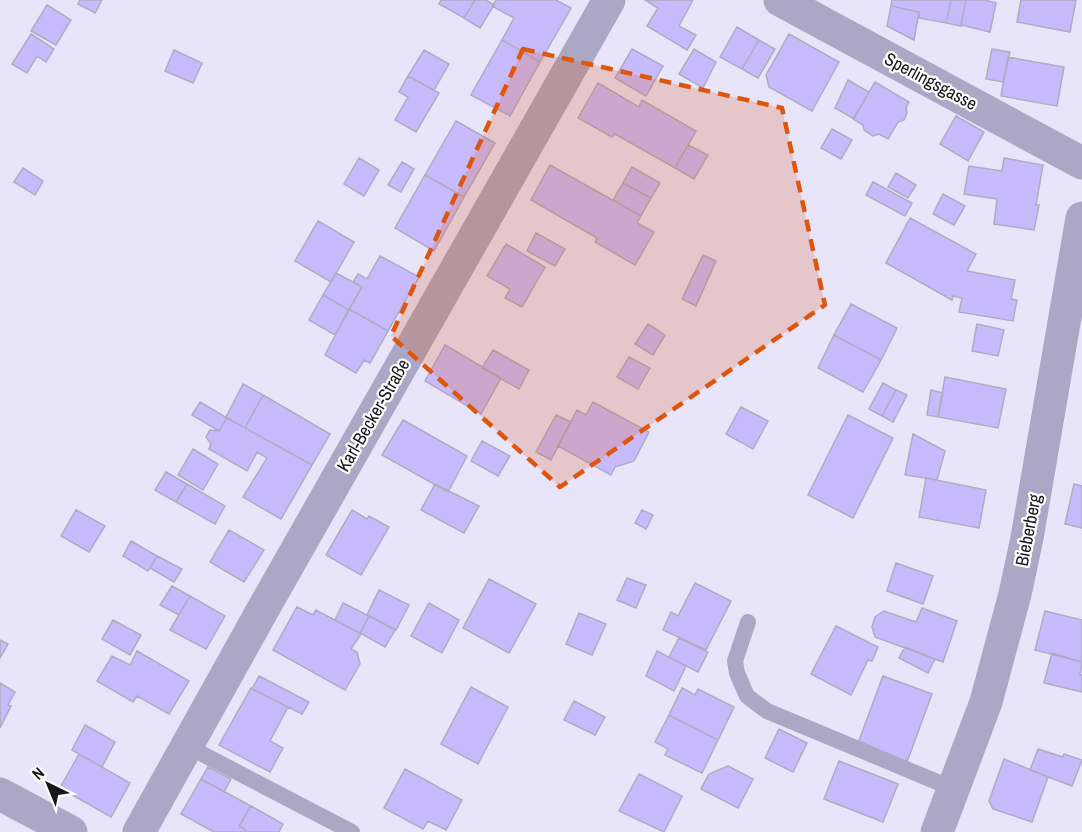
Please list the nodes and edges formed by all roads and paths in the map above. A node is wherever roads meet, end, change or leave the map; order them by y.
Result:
1 (609, 0) edge
2 (780, 0) edge
3 (1082, 163) edge
4 (1082, 218) edge
5 (748, 622) dead end
6 (187, 746) junction
7 (954, 789) junction
8 (0, 794) edge
9 (71, 832) edge
10 (139, 832) edge
11 (352, 832) edge
12 (937, 832) edge

1 - 6 street, Karl-Becker-Straße
2 - 3 street, Sperlingsgasse
4 - 7 street, Bieberberg
5 - 7 lane
6 - 10 street, Karl-Becker-Straße
6 - 11 lane
7 - 12 street, Bieberberg
8 - 9 street

